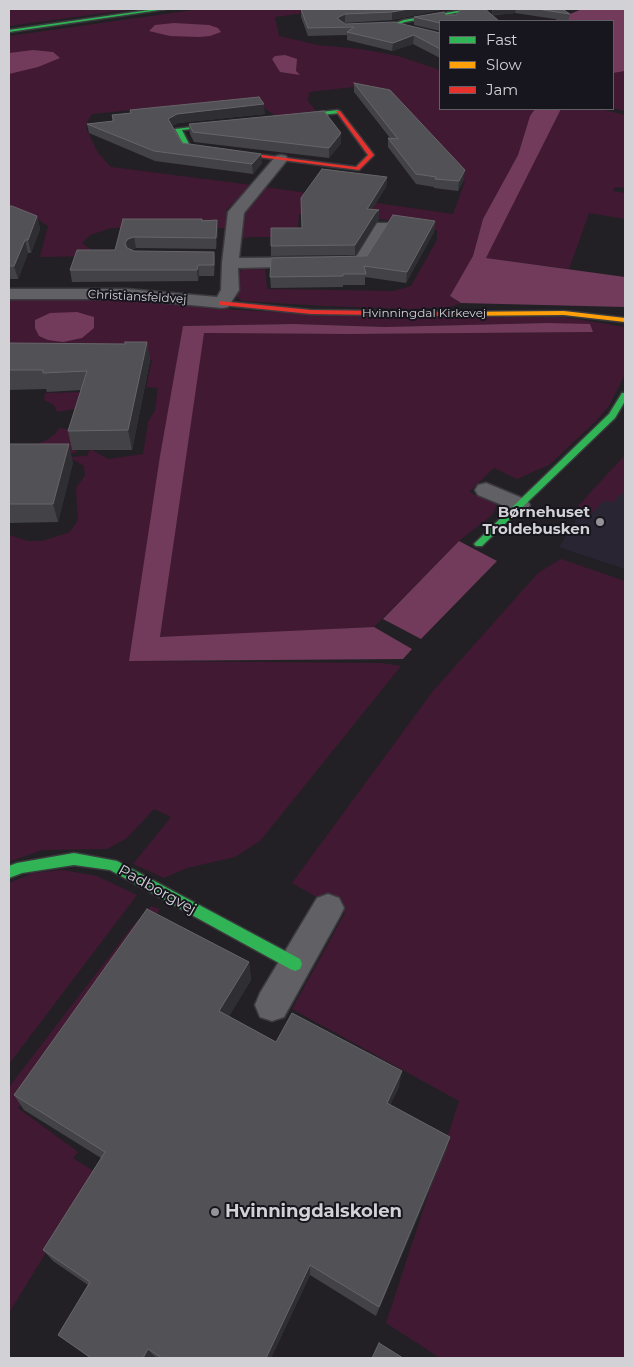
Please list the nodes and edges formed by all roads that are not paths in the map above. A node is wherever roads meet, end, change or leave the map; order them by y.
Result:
1 (164, 9) edge
2 (476, 9) edge
3 (453, 14) edge
4 (394, 25) junction
5 (345, 26) edge
6 (414, 30) edge
7 (9, 31) edge
8 (281, 160) junction
9 (383, 226) dead end
10 (212, 256) edge
11 (230, 259) junction
12 (9, 294) edge
13 (222, 303) junction
14 (625, 320) edge
15 (625, 395) edge
16 (486, 490) dead end
17 (519, 505) junction
18 (479, 544) dead end
19 (9, 872) edge
20 (328, 908) dead end
21 (295, 964) junction
22 (272, 1005) dead end

1 - 7 street
2 - 3 street
3 - 4 street
4 - 5 street
4 - 6 street
8 - 8 street
8 - 11 street
9 - 11 street
10 - 11 street
11 - 13 street
12 - 13 street, Christiansfeldvej
13 - 14 street, Hvinningdal Kirkevej
15 - 17 street
16 - 17 street
17 - 18 street
19 - 21 street, Padborgvej
20 - 21 street
21 - 22 street

